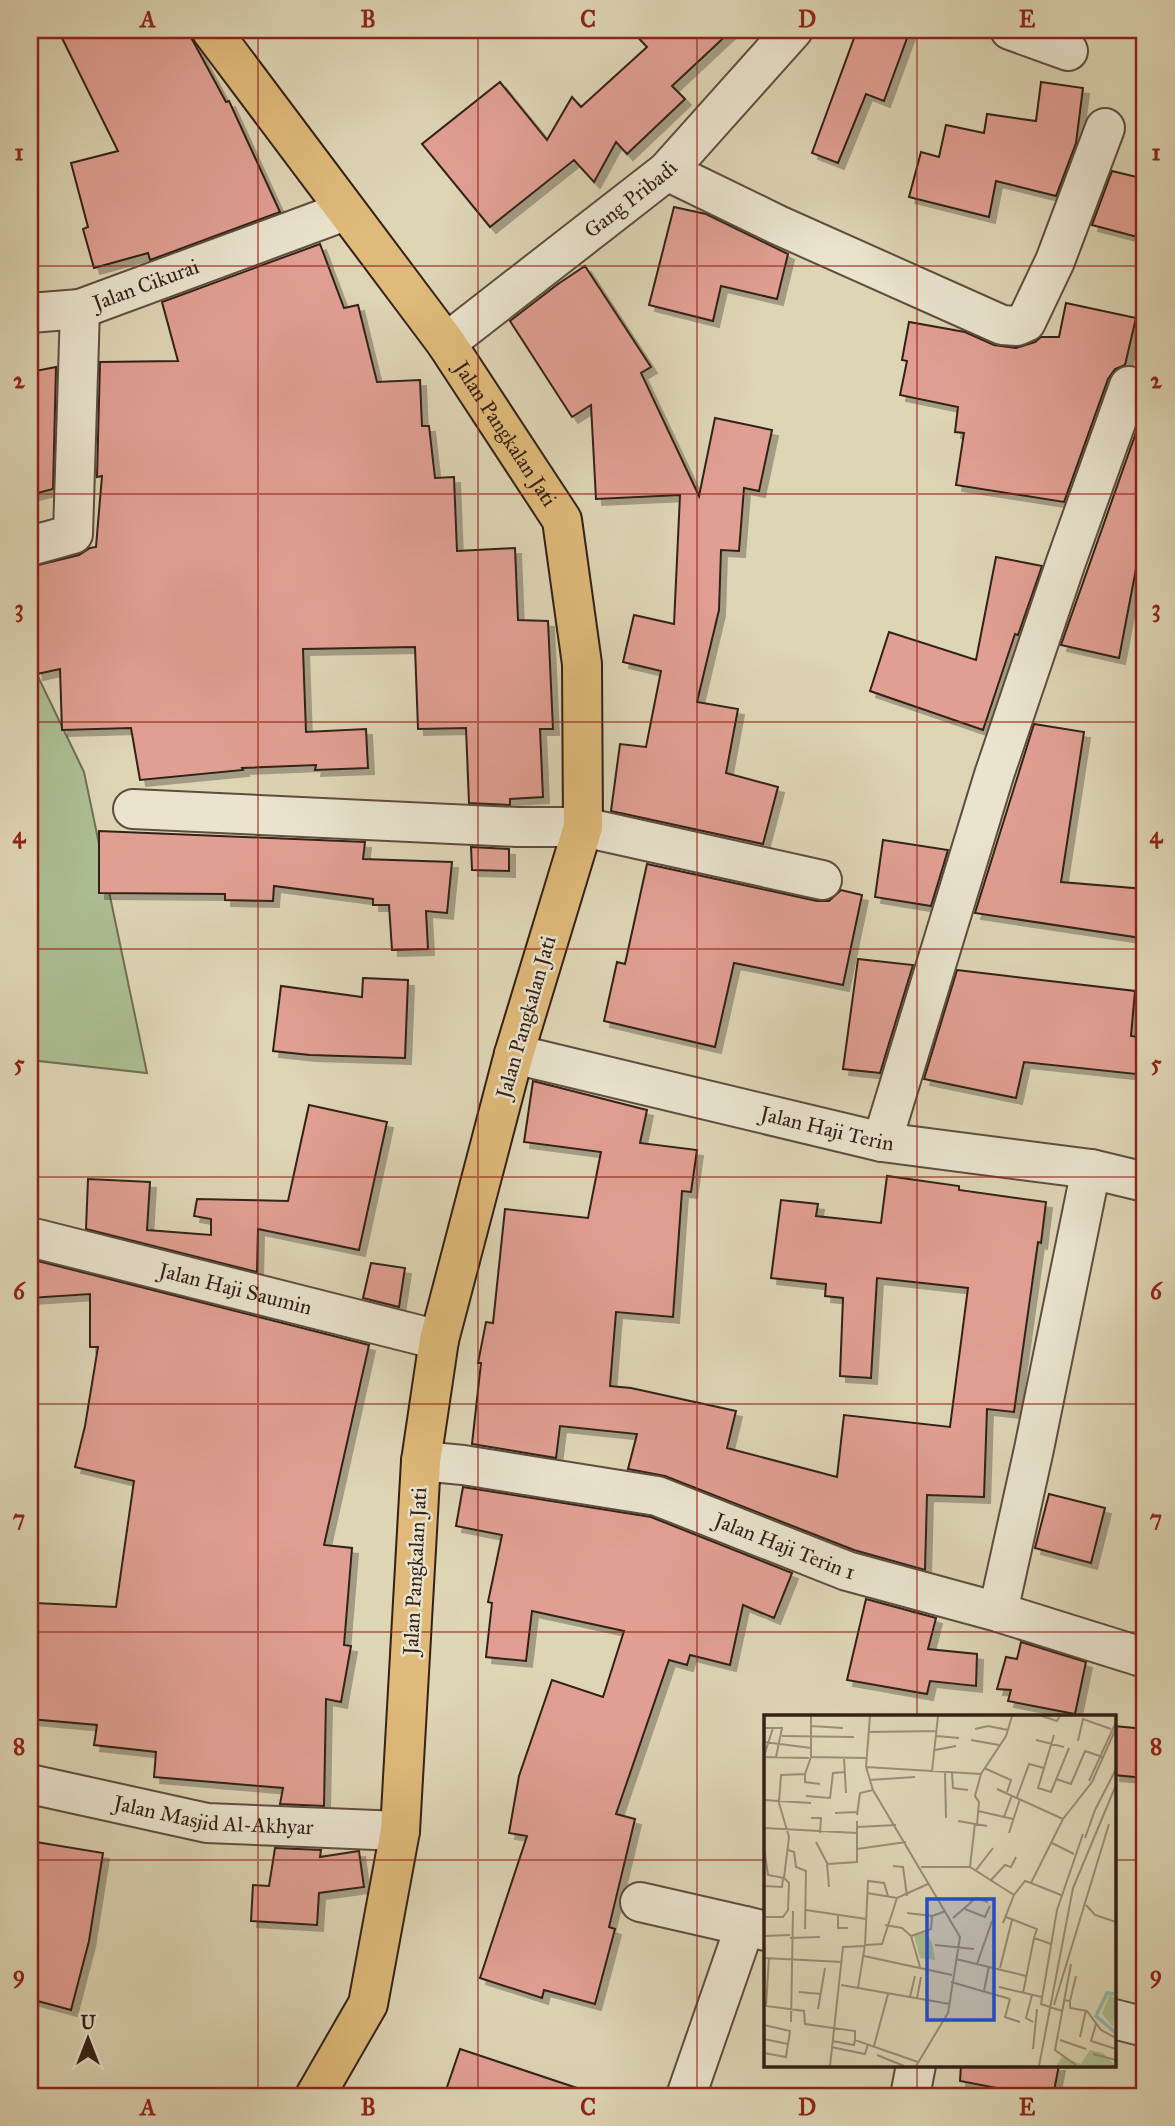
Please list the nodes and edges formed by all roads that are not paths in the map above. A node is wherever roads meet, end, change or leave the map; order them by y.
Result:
1 (211, 30) edge
2 (793, 30) edge
3 (1010, 30) edge
4 (1068, 51) dead end
5 (1105, 128) dead end
6 (667, 172) junction
7 (345, 211) junction
8 (80, 309) junction
9 (30, 313) edge
10 (446, 343) junction
11 (1129, 386) dead end
12 (30, 546) edge
13 (132, 809) dead end
14 (583, 827) junction
15 (822, 880) dead end
16 (514, 1054) junction
17 (882, 1142) junction
18 (1091, 1169) junction
19 (1145, 1182) edge
20 (30, 1237) edge
21 (439, 1340) junction
22 (421, 1461) junction
23 (998, 1612) junction
24 (1145, 1658) edge
25 (30, 1784) edge
26 (400, 1831) junction
27 (640, 1902) dead end
28 (755, 1928) edge
29 (1116, 2020) edge
30 (1145, 2027) edge
31 (916, 2066) edge
32 (315, 2096) edge
33 (686, 2096) edge
34 (910, 2096) edge

1 - 7 main road, Jalan Pangkalan Jati
2 - 6 street, Gang Pribadi
3 - 4 street
5 - 6 street
6 - 10 street, Gang Pribadi
7 - 8 street, Jalan Cikurai
7 - 10 main road, Jalan Pangkalan Jati
8 - 9 street
8 - 12 street, Jalan Cikurai
10 - 14 main road, Jalan Pangkalan Jati
11 - 17 street
13 - 14 street
14 - 15 street
14 - 16 main road, Jalan Pangkalan Jati
16 - 17 street, Jalan Haji Terin
16 - 21 main road, Jalan Pangkalan Jati
17 - 18 street, Jalan Haji Terin
18 - 19 street, Jalan Haji Terin
18 - 23 street
20 - 21 street, Jalan Haji Saumin
21 - 22 main road, Jalan Pangkalan Jati
22 - 23 street, Jalan Haji Terin 1
22 - 26 main road, Jalan Pangkalan Jati
23 - 24 street, Jalan Haji Terin 1
25 - 26 street, Jalan Masjid Al-Akhyar
26 - 32 main road, Jalan Pangkalan Jati
27 - 28 street
28 - 33 street
29 - 30 street
31 - 34 street

